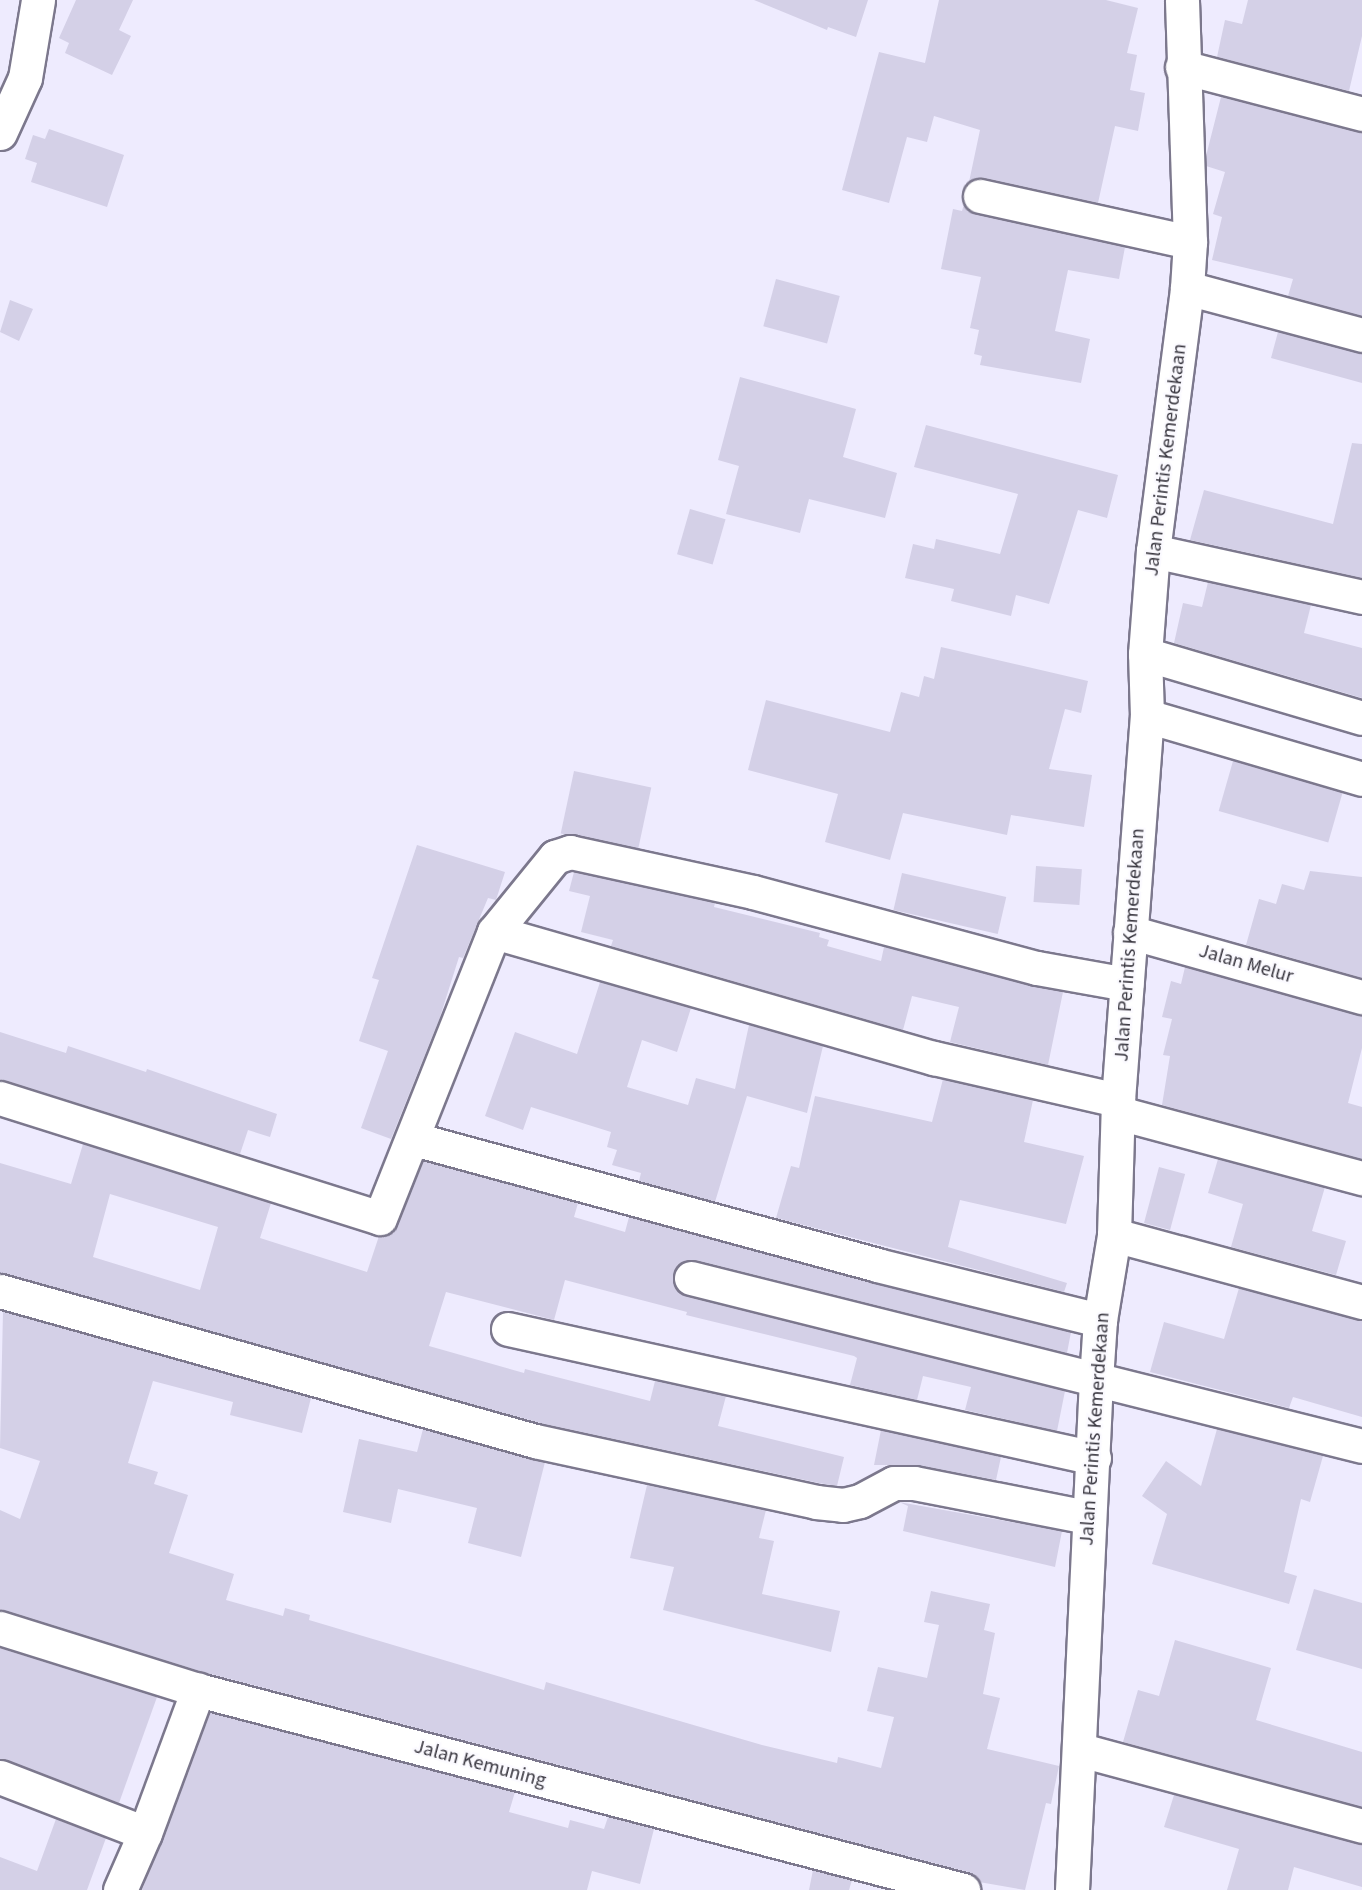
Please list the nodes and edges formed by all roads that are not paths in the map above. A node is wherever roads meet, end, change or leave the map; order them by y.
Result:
1 (39, 0) edge
2 (1173, 2) edge
3 (1182, 67) junction
4 (1362, 114) edge
5 (0, 133) edge
6 (980, 196) dead end
7 (1190, 242) junction
8 (1187, 288) junction
9 (1362, 336) edge
10 (1153, 551) junction
11 (1362, 597) edge
12 (1145, 654) junction
13 (1146, 716) junction
14 (1362, 718) edge
15 (1362, 779) edge
16 (494, 932) junction
17 (1130, 932) junction
18 (1126, 984) junction
19 (1362, 997) edge
20 (0, 1098) edge
21 (1118, 1107) junction
22 (414, 1139) junction
23 (1362, 1178) edge
24 (1114, 1235) junction
25 (692, 1278) dead end
26 (0, 1291) edge
27 (1362, 1302) edge
28 (1100, 1320) junction
29 (508, 1329) dead end
30 (1096, 1380) junction
31 (1362, 1446) edge
32 (1094, 1458) junction
33 (1088, 1517) junction
34 (0, 1628) edge
35 (198, 1690) junction
36 (1081, 1750) junction
37 (0, 1777) edge
38 (1362, 1826) edge
39 (145, 1833) junction
40 (120, 1890) edge
41 (963, 1890) edge
42 (1072, 1890) edge

1 - 5 street
2 - 3 street, Jalan Perintis Kemerdekaan
3 - 4 street
3 - 7 street, Jalan Perintis Kemerdekaan
6 - 7 street
7 - 8 street, Jalan Perintis Kemerdekaan
8 - 9 street
8 - 10 street, Jalan Perintis Kemerdekaan
10 - 11 street
10 - 12 street, Jalan Perintis Kemerdekaan
12 - 13 street, Jalan Perintis Kemerdekaan
12 - 14 street
13 - 15 street
13 - 17 street, Jalan Perintis Kemerdekaan
16 - 18 street
16 - 21 street
16 - 22 street
17 - 18 street, Jalan Perintis Kemerdekaan
17 - 19 street, Jalan Melur
18 - 21 street, Jalan Perintis Kemerdekaan
20 - 22 street
21 - 23 street
21 - 24 street, Jalan Perintis Kemerdekaan
22 - 28 street
24 - 27 street
24 - 28 street, Jalan Perintis Kemerdekaan
25 - 30 street
26 - 33 street
28 - 30 street, Jalan Perintis Kemerdekaan
29 - 32 street
30 - 31 street
30 - 32 street, Jalan Perintis Kemerdekaan
32 - 33 street, Jalan Perintis Kemerdekaan
33 - 36 street, Jalan Perintis Kemerdekaan
34 - 35 street, Jalan Kemuning
35 - 39 street
35 - 41 street, Jalan Kemuning
36 - 38 street
36 - 42 street, Jalan Perintis Kemerdekaan
37 - 39 street
39 - 40 street

